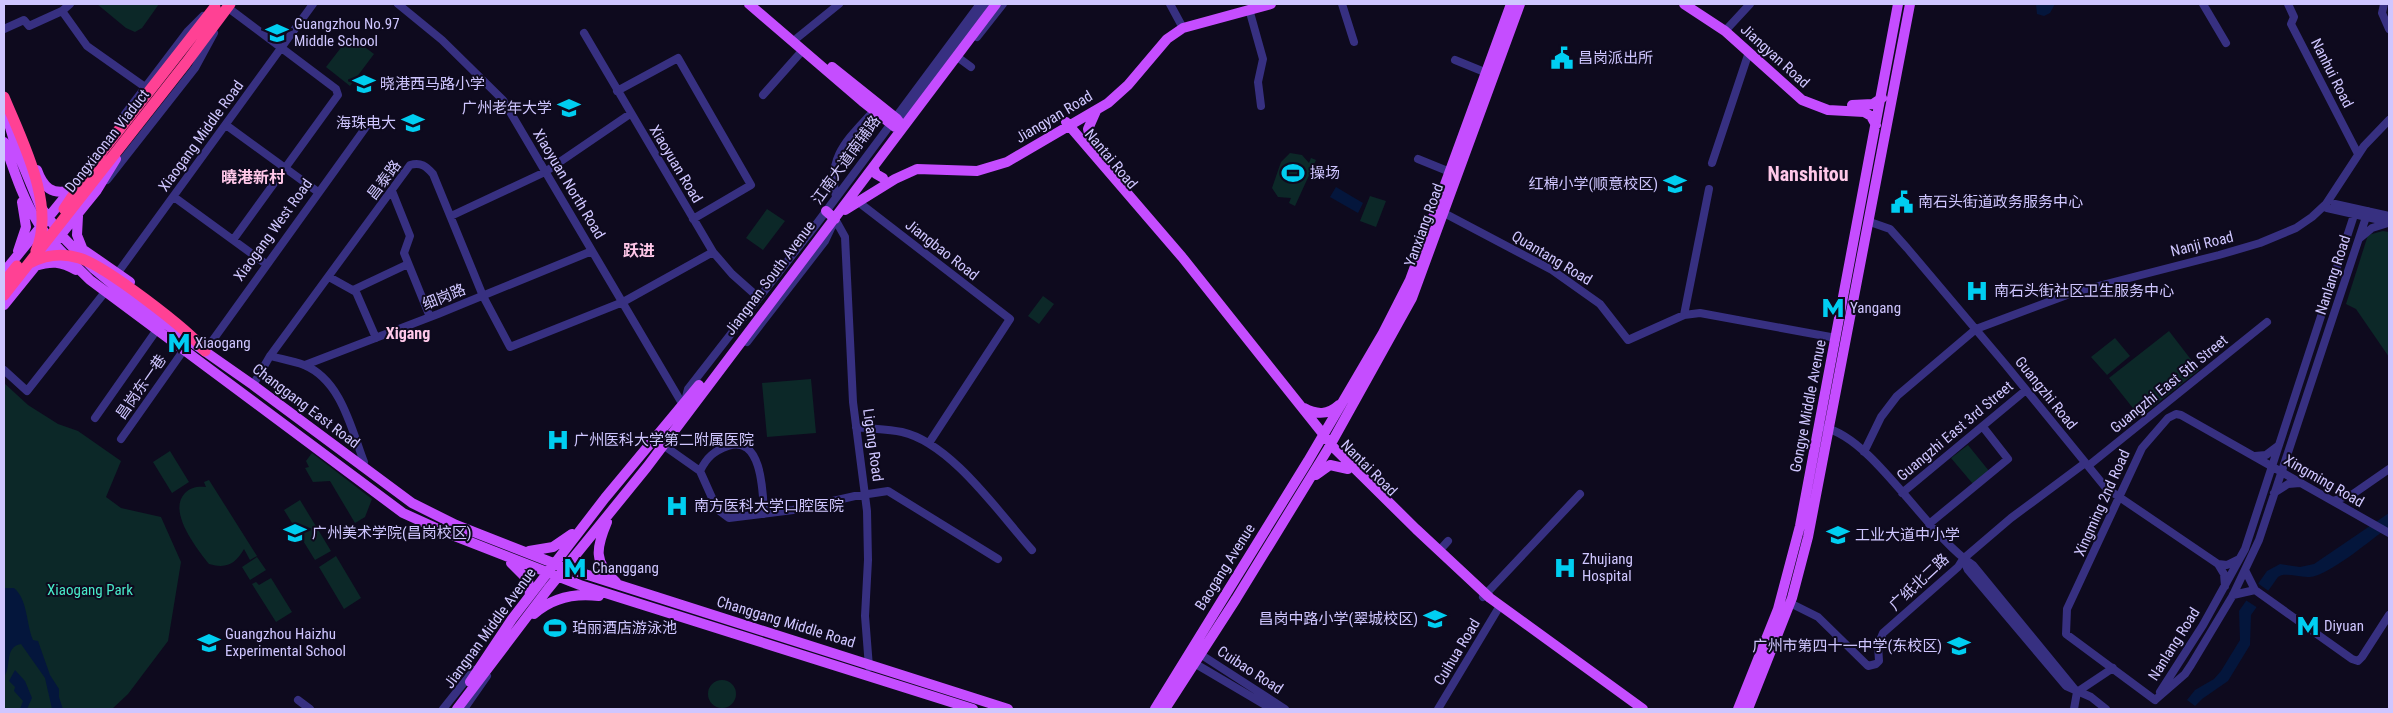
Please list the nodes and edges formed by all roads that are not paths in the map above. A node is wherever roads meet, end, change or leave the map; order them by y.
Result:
1 (70, 4) edge
2 (313, 4) edge
3 (398, 4) edge
4 (749, 4) edge
5 (758, 4) edge
6 (839, 4) edge
7 (980, 4) edge
8 (987, 4) edge
9 (996, 4) edge
10 (1003, 4) edge
11 (1170, 4) edge
12 (1174, 4) edge
13 (1272, 4) edge
14 (1342, 4) edge
15 (1511, 4) edge
16 (1520, 4) edge
17 (1684, 4) edge
18 (1698, 4) edge
19 (1750, 4) edge
20 (1898, 4) edge
21 (1910, 4) edge
22 (2203, 4) edge
23 (2288, 4) edge
24 (2384, 4) edge
25 (225, 5) edge
26 (1248, 7) edge
27 (62, 12) junction
28 (1182, 24) junction
29 (1726, 28) junction
30 (4, 29) edge
31 (2389, 29) edge
32 (214, 33) junction
33 (584, 33) dead end
34 (797, 38) junction
35 (1354, 42) dead end
36 (2226, 42) dead end
37 (282, 47) junction
38 (802, 51) junction
39 (1749, 52) junction
40 (958, 57) junction
41 (1456, 60) dead end
42 (941, 66) junction
43 (971, 67) dead end
44 (1487, 73) junction
45 (145, 87) junction
46 (4, 89) edge
47 (617, 91) junction
48 (763, 95) dead end
49 (4, 97) edge
50 (1882, 98) junction
51 (1261, 106) dead end
52 (4, 108) edge
53 (877, 108) junction
54 (1097, 110) junction
55 (630, 114) junction
56 (2389, 120) edge
57 (897, 123) junction
58 (226, 124) junction
59 (1067, 125) junction
60 (1876, 125) junction
61 (366, 128) dead end
62 (4, 142) edge
63 (106, 153) junction
64 (2358, 154) junction
65 (1096, 157) junction
66 (1418, 159) dead end
67 (1712, 163) dead end
68 (113, 164) junction
69 (88, 166) junction
70 (284, 167) junction
71 (873, 167) junction
72 (544, 172) junction
73 (1450, 172) junction
74 (883, 178) junction
75 (18, 184) junction
76 (1709, 189) dead end
77 (71, 190) junction
78 (97, 190) junction
79 (392, 191) junction
80 (318, 192) junction
81 (174, 197) junction
82 (836, 197) junction
83 (852, 201) junction
84 (2335, 204) dead end
85 (34, 205) junction
86 (2327, 208) dead end
87 (2356, 208) junction
88 (2368, 211) junction
89 (79, 213) junction
90 (1444, 213) junction
91 (831, 215) junction
92 (451, 216) junction
93 (2389, 216) edge
94 (694, 219) junction
95 (1870, 222) junction
96 (2389, 222) edge
97 (54, 229) junction
98 (233, 240) junction
99 (2359, 240) junction
100 (84, 251) junction
101 (592, 251) junction
102 (713, 252) junction
103 (2341, 256) junction
104 (2352, 261) junction
105 (266, 264) junction
106 (408, 264) junction
107 (6, 269) edge
108 (28, 272) junction
109 (118, 273) junction
110 (789, 274) junction
111 (329, 277) junction
112 (90, 280) junction
113 (4, 283) edge
114 (108, 288) junction
115 (353, 290) junction
116 (4, 295) edge
117 (483, 296) junction
118 (760, 298) junction
119 (623, 302) junction
120 (4, 304) edge
121 (1684, 315) junction
122 (430, 317) junction
123 (2267, 322) dead end
124 (1976, 329) junction
125 (746, 330) junction
126 (156, 331) junction
127 (376, 338) junction
128 (1836, 338) junction
129 (183, 351) junction
130 (205, 351) junction
131 (270, 356) junction
132 (305, 365) junction
133 (4, 370) edge
134 (253, 385) junction
135 (2026, 390) junction
136 (1341, 402) junction
137 (686, 407) junction
138 (1302, 407) junction
139 (1339, 417) junction
140 (95, 418) dead end
141 (2286, 422) junction
142 (2298, 426) junction
143 (856, 427) junction
144 (1820, 427) junction
145 (1982, 427) junction
146 (1830, 429) junction
147 (1322, 437) junction
148 (121, 439) dead end
149 (929, 443) junction
150 (663, 445) junction
151 (2279, 445) junction
152 (1329, 446) junction
153 (1864, 452) junction
154 (2252, 455) junction
155 (1308, 461) junction
156 (2086, 464) junction
157 (2272, 466) junction
158 (362, 467) junction
159 (1316, 467) junction
160 (2389, 469) edge
161 (1348, 470) junction
162 (700, 471) junction
163 (2281, 472) junction
164 (2300, 483) junction
165 (1306, 484) junction
166 (1902, 493) junction
167 (866, 494) junction
168 (1580, 494) dead end
169 (2273, 494) junction
170 (2353, 494) junction
171 (2119, 498) junction
172 (2333, 501) junction
173 (613, 510) junction
174 (2258, 512) junction
175 (764, 514) junction
176 (2266, 515) junction
177 (2356, 515) junction
178 (1929, 524) junction
179 (583, 526) junction
180 (2389, 533) edge
181 (1448, 541) dead end
182 (522, 550) junction
183 (1032, 550) dead end
184 (1439, 551) junction
185 (494, 552) junction
186 (2241, 557) junction
187 (998, 559) dead end
188 (1963, 559) junction
189 (555, 564) junction
190 (2218, 564) junction
191 (566, 568) junction
192 (2245, 570) junction
193 (547, 574) junction
194 (558, 577) junction
195 (620, 585) junction
196 (2225, 587) junction
197 (2252, 589) junction
198 (530, 595) junction
199 (1484, 595) junction
200 (2232, 595) junction
201 (1224, 596) junction
202 (620, 598) junction
203 (1234, 602) junction
204 (1790, 603) junction
205 (1498, 609) junction
206 (2389, 615) edge
207 (1218, 617) junction
208 (517, 630) junction
209 (1197, 658) junction
210 (488, 661) junction
211 (1758, 662) junction
212 (870, 664) junction
213 (2113, 668) junction
214 (896, 672) junction
215 (866, 677) junction
216 (892, 684) junction
217 (2077, 692) junction
218 (298, 700) dead end
219 (2155, 700) junction
220 (310, 709) edge
221 (443, 709) edge
222 (450, 709) edge
223 (457, 709) edge
224 (464, 709) edge
225 (973, 709) edge
226 (1008, 709) edge
227 (1155, 709) edge
228 (1165, 709) edge
229 (1272, 709) edge
230 (1286, 709) edge
231 (1438, 709) edge
232 (1636, 709) edge
233 (1643, 709) edge
234 (1732, 709) edge
235 (1738, 709) edge
236 (1748, 709) edge
237 (2074, 709) edge
238 (2106, 709) edge

1 - 27 street
2 - 37 street, Xiaogang Middle Road
3 - 72 street, Xiaoyuan North Road
4 - 38 main road
5 - 34 main road
6 - 34 street
7 - 42 street
8 - 42 street, Jiangnan South Avenue
9 - 40 main road, Jiangnan South Avenue
10 - 40 street, 江南大道南辅路
11 - 28 street
12 - 28 street
13 - 26 main road, Jiangyan Road
14 - 35 street
15 - 44 main road, Yanxiang Road
16 - 90 main road, Yanxiang Road
17 - 29 main road, Jiangyan Road
18 - 29 main road, Jiangyan Road
19 - 29 street
20 - 50 main road, Gongye Middle Avenue
21 - 95 main road
22 - 36 street
23 - 64 street, Nanhui Road
24 - 31 street
25 - 32 main road
25 - 37 street
25 - 45 street
25 - 63 main road
25 - 97 highway, Dongxiaonan Viaduct
25 - 97 highway
26 - 28 main road, Jiangyan Road
26 - 51 street
27 - 30 street
27 - 45 street
28 - 54 main road, Jiangyan Road
28 - 59 main road, Jiangyan Road
29 - 39 main road, Jiangyan Road
29 - 50 main road, Jiangyan Road
32 - 68 main road
32 - 78 street
32 - 97 highway
33 - 47 street, Xiaoyuan Road
34 - 53 main road
37 - 58 street, Xiaogang Middle Road
37 - 70 street
38 - 48 street
38 - 53 main road
39 - 60 main road, Jiangyan Road
39 - 67 street
40 - 42 main road, Jiangnan South Avenue
40 - 43 street
40 - 71 street, 江南大道南辅路
41 - 44 street
42 - 57 main road, Jiangnan South Avenue
44 - 73 main road, Yanxiang Road
45 - 69 street
46 - 77 main road
47 - 55 street, Xiaoyuan Road
47 - 94 street
49 - 108 highway
50 - 60 main road, Gongye Middle Avenue
52 - 85 main road
53 - 57 main road
53 - 82 street
54 - 59 main road, Jiangyan Road
54 - 65 main road
55 - 72 street
55 - 94 street, Xiaoyuan Road
56 - 64 street, Nanji Road
57 - 71 main road, Jiangnan South Avenue
57 - 82 street, 江南大道南辅路
57 - 91 main road, Jiangnan South Avenue
58 - 70 street
58 - 81 street, Xiaogang Middle Road
59 - 65 main road, Nantai Road
59 - 74 main road, Jiangyan Road
59 - 83 main road, Jiangyan Road
59 - 147 main road, Nantai Road
60 - 128 main road, Gongye Middle Avenue
61 - 80 street, Xiaogang West Road
62 - 75 main road
63 - 68 street
63 - 69 main road
63 - 97 main road
64 - 124 street, Nanji Road
65 - 138 main road, Nantai Road
66 - 73 street
68 - 78 main road
69 - 77 main road
70 - 80 street
70 - 98 street
71 - 74 main road
71 - 83 main road, Jiangnan South Avenue
72 - 92 street
72 - 101 street, Xiaoyuan North Road
73 - 136 main road, Yanxiang Road
74 - 83 main road, Jiangyan Road
75 - 85 main road
75 - 107 main road
76 - 121 street
77 - 97 main road
78 - 89 main road
79 - 92 street, 昌泰路
79 - 106 street
79 - 111 street, 昌泰路
80 - 105 street, Xiaogang West Road
81 - 98 street
81 - 109 street, Xiaogang Middle Road
82 - 91 street, 江南大道南辅路
83 - 91 main road, Jiangyan Road
83 - 149 street, Jiangbao Road
84 - 87 street
85 - 97 main road
86 - 96 street
87 - 88 street
87 - 103 street, Nanlang Road
88 - 93 street
88 - 99 street, Nanlang Road
89 - 97 main road
89 - 100 main road
90 - 121 street, Quantang Road
90 - 139 main road, Yanxiang Road
91 - 110 main road, Jiangnan South Avenue
91 - 143 street, Ligang Road
92 - 117 street, 昌泰路
94 - 102 street, Xiaoyuan Road
95 - 124 street, Guangzhi Road
95 - 146 main road
96 - 99 street
97 - 100 main road
97 - 107 main road
97 - 108 highway, Dongxiaonan Viaduct
97 - 108 main road
97 - 112 main road, Changgang East Road
97 - 113 highway, Dongxiaonan Viaduct
97 - 114 main road, Changgang East Road
98 - 105 street
99 - 104 street, Nanlang Road
100 - 109 main road
100 - 114 main road
101 - 117 street, 细岗路
101 - 119 street, Xiaoyuan North Road
102 - 118 street, Xiaoyuan Road
102 - 119 street
103 - 104 street
103 - 141 street, Nanlang Road
104 - 142 street, Nanlang Road
105 - 130 street, Xiaogang West Road
106 - 115 street
106 - 122 street
107 - 108 street
108 - 112 main road
108 - 116 highway, Dongxiaonan Viaduct
108 - 120 main road
109 - 114 street, Xiaogang Middle Road
109 - 130 main road
110 - 118 street
110 - 125 main road, Jiangnan South Avenue
111 - 115 street
111 - 131 street, 昌泰路
112 - 114 main road, Changgang East Road
113 - 130 highway
114 - 126 main road, Changgang East Road
114 - 130 main road, Changgang East Road
114 - 133 street, Xiaogang Middle Road
115 - 127 street
117 - 119 street, 昌泰路
117 - 122 street, 细岗路
118 - 125 street
119 - 137 street, Xiaoyuan North Road
121 - 128 street, Quantang Road
122 - 127 street, 细岗路
123 - 156 street, Guangzhi East 5th Street
124 - 135 street, Guangzhi Road
124 - 153 street
125 - 137 main road, Jiangnan South Avenue
126 - 129 main road, Changgang East Road
126 - 140 street
127 - 132 street, 细岗路
128 - 144 main road, Gongye Middle Avenue
129 - 148 street, 昌岗东一巷
129 - 185 main road, Changgang East Road
130 - 134 main road, Changgang East Road
131 - 132 street
131 - 134 street, 昌泰路
132 - 158 street
134 - 158 main road, Changgang East Road
135 - 145 street, Guangzhi East 3rd Street
135 - 156 street, Guangzhi Road
136 - 138 main road
136 - 139 main road, Yanxiang Road
137 - 150 main road, Jiangnan South Avenue
137 - 179 main road, Jiangnan South Avenue
138 - 147 main road, Nantai Road
139 - 147 main road, Yanxiang Road
139 - 152 main road, Yanxiang Road
141 - 142 street
141 - 151 street, Nanlang Road
142 - 163 street, Nanlang Road
143 - 149 street
143 - 167 street, Ligang Road
144 - 146 street
144 - 211 main road, Gongye Middle Avenue
145 - 166 street, Guangzhi East 3rd Street
145 - 178 street
146 - 153 street
146 - 204 main road
147 - 152 main road, Nantai Road
147 - 155 main road, Baogang Avenue
149 - 183 street
150 - 162 street
150 - 173 main road, Jiangnan South Avenue
151 - 154 street
151 - 157 street, Nanlang Road
152 - 159 main road, Baogang Avenue
152 - 161 main road, Nantai Road
152 - 184 main road, Nantai Road
153 - 166 street
154 - 157 street, Xingming 2nd Road
154 - 171 street, Xingming 2nd Road
155 - 159 street
155 - 201 main road, Baogang Avenue
156 - 171 street, Guangzhi Road
156 - 188 street, 广纸北二路
157 - 163 street, Xingming Road
157 - 174 street, Nanlang Road
158 - 182 main road, Changgang East Road
159 - 165 main road, Baogang Avenue
160 - 170 street
161 - 165 main road
161 - 199 main road, Nantai Road
162 - 175 street
162 - 175 street
163 - 164 street, Xingming Road
163 - 169 street, Nanlang Road
164 - 169 street
164 - 172 street, Xingming Road
165 - 203 main road, Baogang Avenue
166 - 178 street
167 - 175 street
167 - 187 street
167 - 212 street, Ligang Road
168 - 199 street
169 - 176 street, Nanlang Road
170 - 172 street
170 - 177 street
171 - 190 street, Guangzhi Road
171 - 213 street, Xingming 2nd Road
172 - 177 street, Xingming Road
173 - 191 main road, Jiangnan South Avenue
173 - 195 main road
174 - 176 street
174 - 186 street, Nanlang Road
176 - 192 street, Nanlang Road
177 - 180 street, Xingming Road
178 - 188 street
179 - 182 main road
179 - 189 main road, Jiangnan South Avenue
181 - 184 street
182 - 189 main road, Changgang East Road
184 - 199 main road, Nantai Road
185 - 193 main road, Changgang East Road
185 - 198 main road
186 - 190 street
186 - 196 street, Nanlang Road
188 - 204 street, 广纸北二路
188 - 217 street
189 - 191 main road, Changgang Middle Road
189 - 193 main road, Jiangnan Middle Avenue
190 - 196 street
191 - 194 main road, Jiangnan Middle Avenue
191 - 195 main road, Changgang Middle Road
192 - 197 street
192 - 200 street, Nanlang Road
193 - 194 main road, Changgang Middle Road
193 - 198 main road, Jiangnan Middle Avenue
194 - 202 main road, Changgang Middle Road
194 - 208 main road, Jiangnan Middle Avenue
195 - 212 main road, Changgang Middle Road
196 - 219 street, Nanlang Road
197 - 200 street
197 - 206 street
198 - 210 main road, Jiangnan Middle Avenue
199 - 205 main road, Nantai Road
199 - 233 main road, Nantai Road
200 - 219 street, Nanlang Road
201 - 203 street
201 - 207 main road, Baogang Avenue
202 - 208 main road
202 - 215 main road, Changgang Middle Road
203 - 207 main road, Baogang Avenue
204 - 236 main road
205 - 231 street, Cuihua Road
205 - 232 main road, Nantai Road
207 - 209 main road, Baogang Avenue
207 - 227 main road, Baogang Avenue
208 - 210 main road, Jiangnan Middle Avenue
209 - 228 main road, Baogang Avenue
209 - 229 street, Cuibao Road
209 - 230 street, Cuibao Road
210 - 221 street
210 - 222 main road, Jiangnan Middle Avenue
210 - 223 main road, Jiangnan Middle Avenue
210 - 224 street
211 - 234 main road
211 - 235 main road
212 - 214 main road, Changgang Middle Road
212 - 215 street, Ligang Road
213 - 217 street
213 - 219 street
214 - 216 main road
214 - 226 main road, Changgang Middle Road
215 - 216 main road, Changgang Middle Road
216 - 225 main road, Changgang Middle Road
217 - 237 street
217 - 238 street
218 - 220 street

